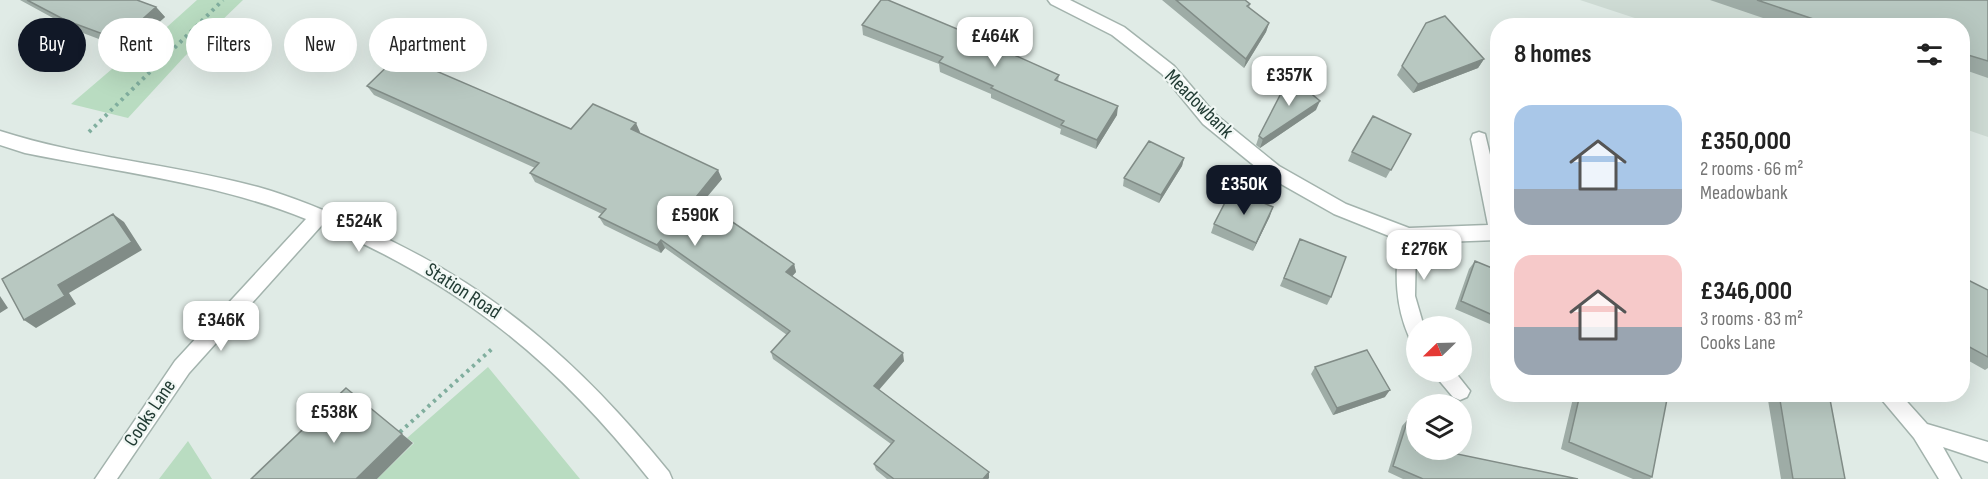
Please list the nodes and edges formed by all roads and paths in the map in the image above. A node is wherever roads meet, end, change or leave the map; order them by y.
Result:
1 (223, 0) edge
2 (1056, 0) edge
3 (0, 138) edge
4 (1479, 139) dead end
5 (66, 154) junction
6 (1490, 193) edge
7 (319, 216) junction
8 (1490, 232) edge
9 (1408, 236) junction
10 (1409, 316) edge
11 (515, 326) junction
12 (1451, 382) edge
13 (1460, 391) dead end
14 (1894, 402) edge
15 (1921, 431) junction
16 (400, 432) edge
17 (1988, 452) edge
18 (105, 479) edge
19 (662, 479) edge
20 (1951, 479) edge

1 - 5 path
2 - 9 street, Meadowbank
3 - 5 street, Station Road
4 - 6 street
5 - 7 street, Station Road
7 - 11 street, Station Road
7 - 18 street, Cooks Lane
8 - 9 street, Meadowbank
9 - 10 street
11 - 16 path
11 - 19 street, Station Road
12 - 13 street
14 - 15 street
15 - 17 street
15 - 20 street

